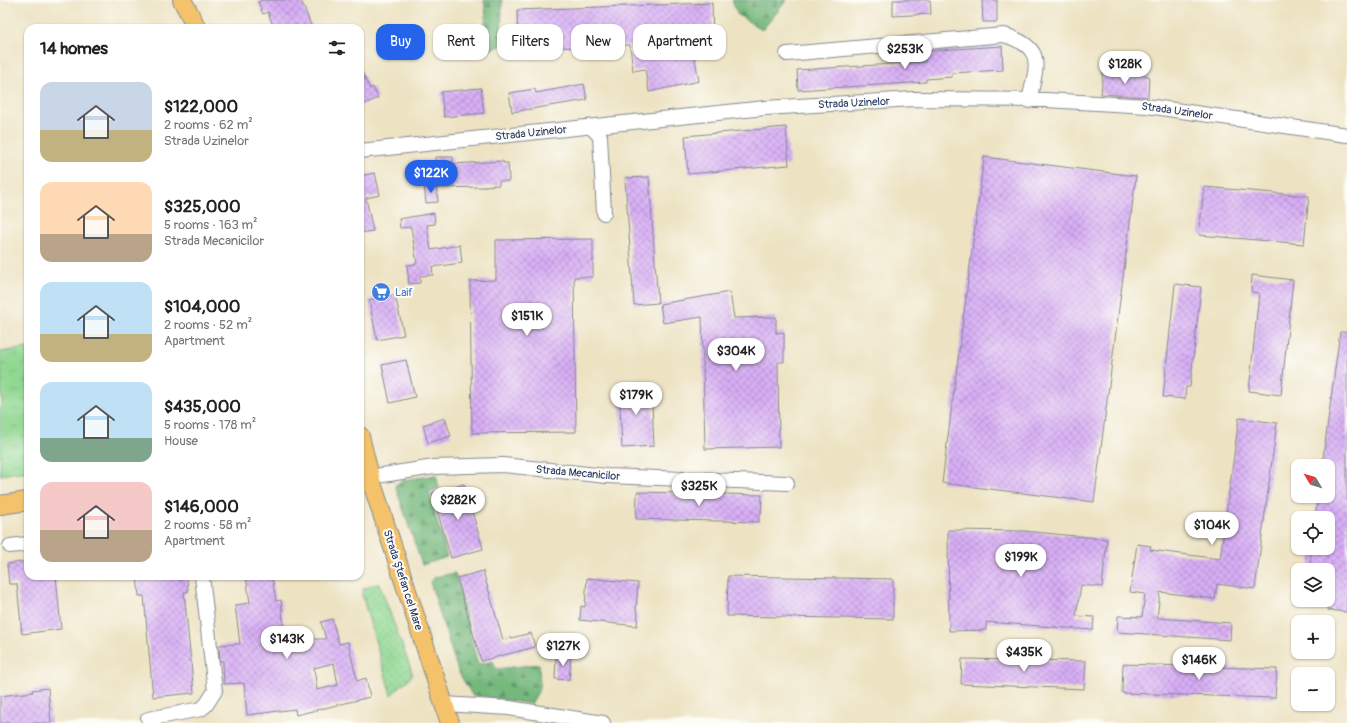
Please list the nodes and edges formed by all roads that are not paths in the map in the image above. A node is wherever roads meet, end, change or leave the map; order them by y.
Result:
1 (182, 0) edge
2 (194, 24) edge
3 (787, 54) dead end
4 (1029, 101) junction
5 (591, 127) junction
6 (1347, 136) edge
7 (364, 151) edge
8 (604, 213) dead end
9 (365, 474) edge
10 (787, 482) dead end
11 (24, 502) edge
12 (0, 505) edge
13 (24, 544) edge
14 (10, 546) dead end
15 (202, 580) edge
16 (444, 704) junction
17 (148, 719) dead end
18 (450, 723) edge
19 (603, 723) edge

1 - 2 main road
3 - 4 street
4 - 5 street, Strada Uzinelor
4 - 6 street, Strada Uzinelor
5 - 7 street, Strada Uzinelor
5 - 8 street
9 - 10 street, Strada Mecanicilor
9 - 16 main road, Strada Ștefan cel Mare
11 - 12 main road
13 - 14 street
15 - 17 street
16 - 18 main road, Strada Ștefan cel Mare
16 - 19 street

